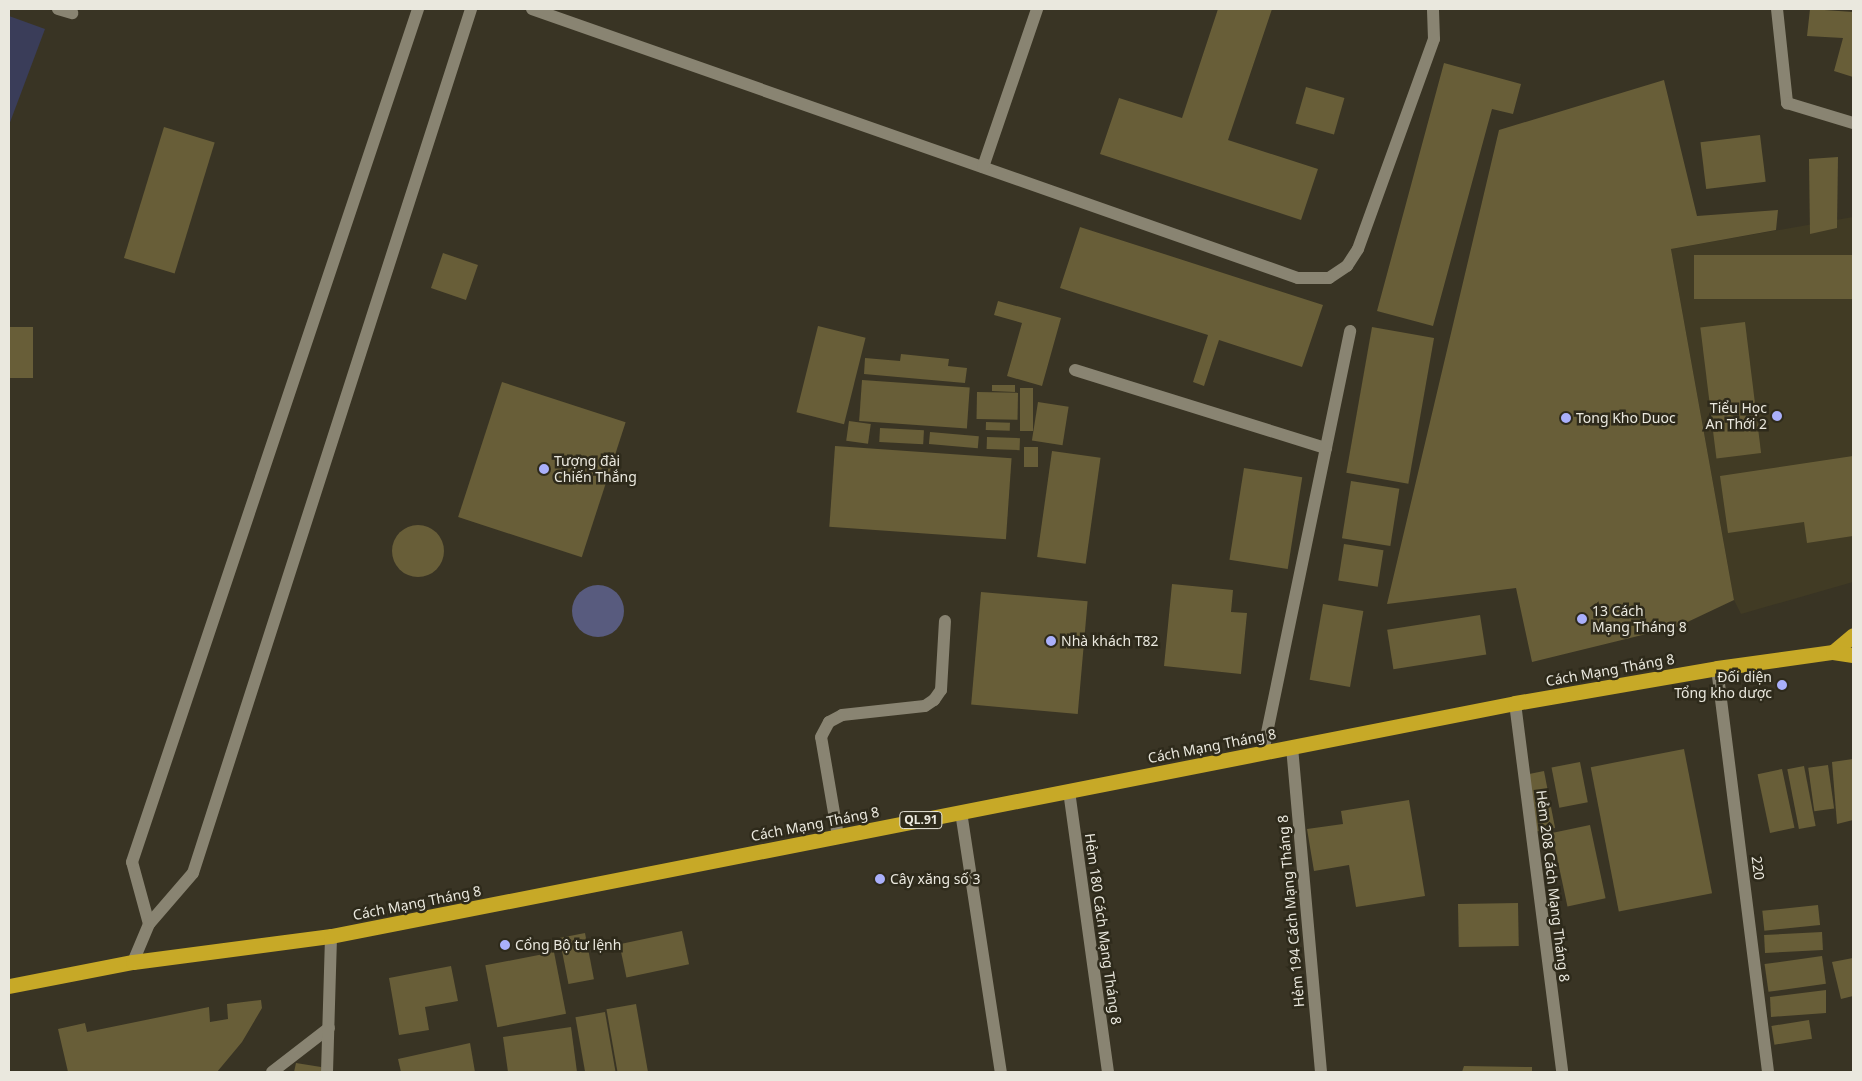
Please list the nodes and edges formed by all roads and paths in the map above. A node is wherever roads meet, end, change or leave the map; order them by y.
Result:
1 (58, 9) edge
2 (418, 9) edge
3 (471, 9) edge
4 (532, 9) edge
5 (1037, 9) edge
6 (1433, 9) edge
7 (1777, 9) edge
8 (72, 13) dead end
9 (1853, 123) edge
10 (983, 167) junction
11 (1350, 331) dead end
12 (1075, 370) dead end
13 (1326, 448) junction
14 (945, 622) dead end
15 (1853, 634) edge
16 (1833, 652) junction
17 (1853, 655) edge
18 (1717, 668) junction
19 (1515, 703) junction
20 (1292, 747) junction
21 (1263, 752) junction
22 (1069, 791) junction
23 (961, 812) junction
24 (838, 836) junction
25 (149, 924) junction
26 (331, 936) junction
27 (133, 962) junction
28 (9, 986) edge
29 (328, 1028) junction
30 (272, 1072) edge
31 (327, 1072) edge
32 (1001, 1072) edge
33 (1108, 1072) edge
34 (1321, 1072) edge
35 (1562, 1072) edge
36 (1768, 1072) edge

1 - 8 street
2 - 25 street
3 - 25 street
4 - 10 street
5 - 10 street
6 - 10 street
7 - 9 street
11 - 13 street
12 - 13 street
13 - 21 street
14 - 24 street
15 - 16 highway
16 - 17 highway, Cách Mạng Tháng 8 / QL.91
16 - 18 highway, Cách Mạng Tháng 8 / QL.91
18 - 19 highway, Cách Mạng Tháng 8 / QL.91
18 - 36 street, 220
19 - 20 highway, Cách Mạng Tháng 8 / QL.91
19 - 35 street, Hẻm 208 Cách Mạng Tháng 8
20 - 21 highway, Cách Mạng Tháng 8 / QL.91
20 - 34 street, Hẻm 194 Cách Mạng Tháng 8
21 - 22 highway, Cách Mạng Tháng 8 / QL.91
22 - 23 highway, Cách Mạng Tháng 8 / QL.91
22 - 33 street, Hẻm 180 Cách Mạng Tháng 8
23 - 24 highway, Cách Mạng Tháng 8 / QL.91
23 - 32 street
24 - 26 highway, Cách Mạng Tháng 8 / QL.91
25 - 27 street
26 - 27 highway, Cách Mạng Tháng 8 / QL.91
26 - 29 street
27 - 28 highway, Cách Mạng Tháng 8 / QL.91
29 - 30 street
29 - 31 street

